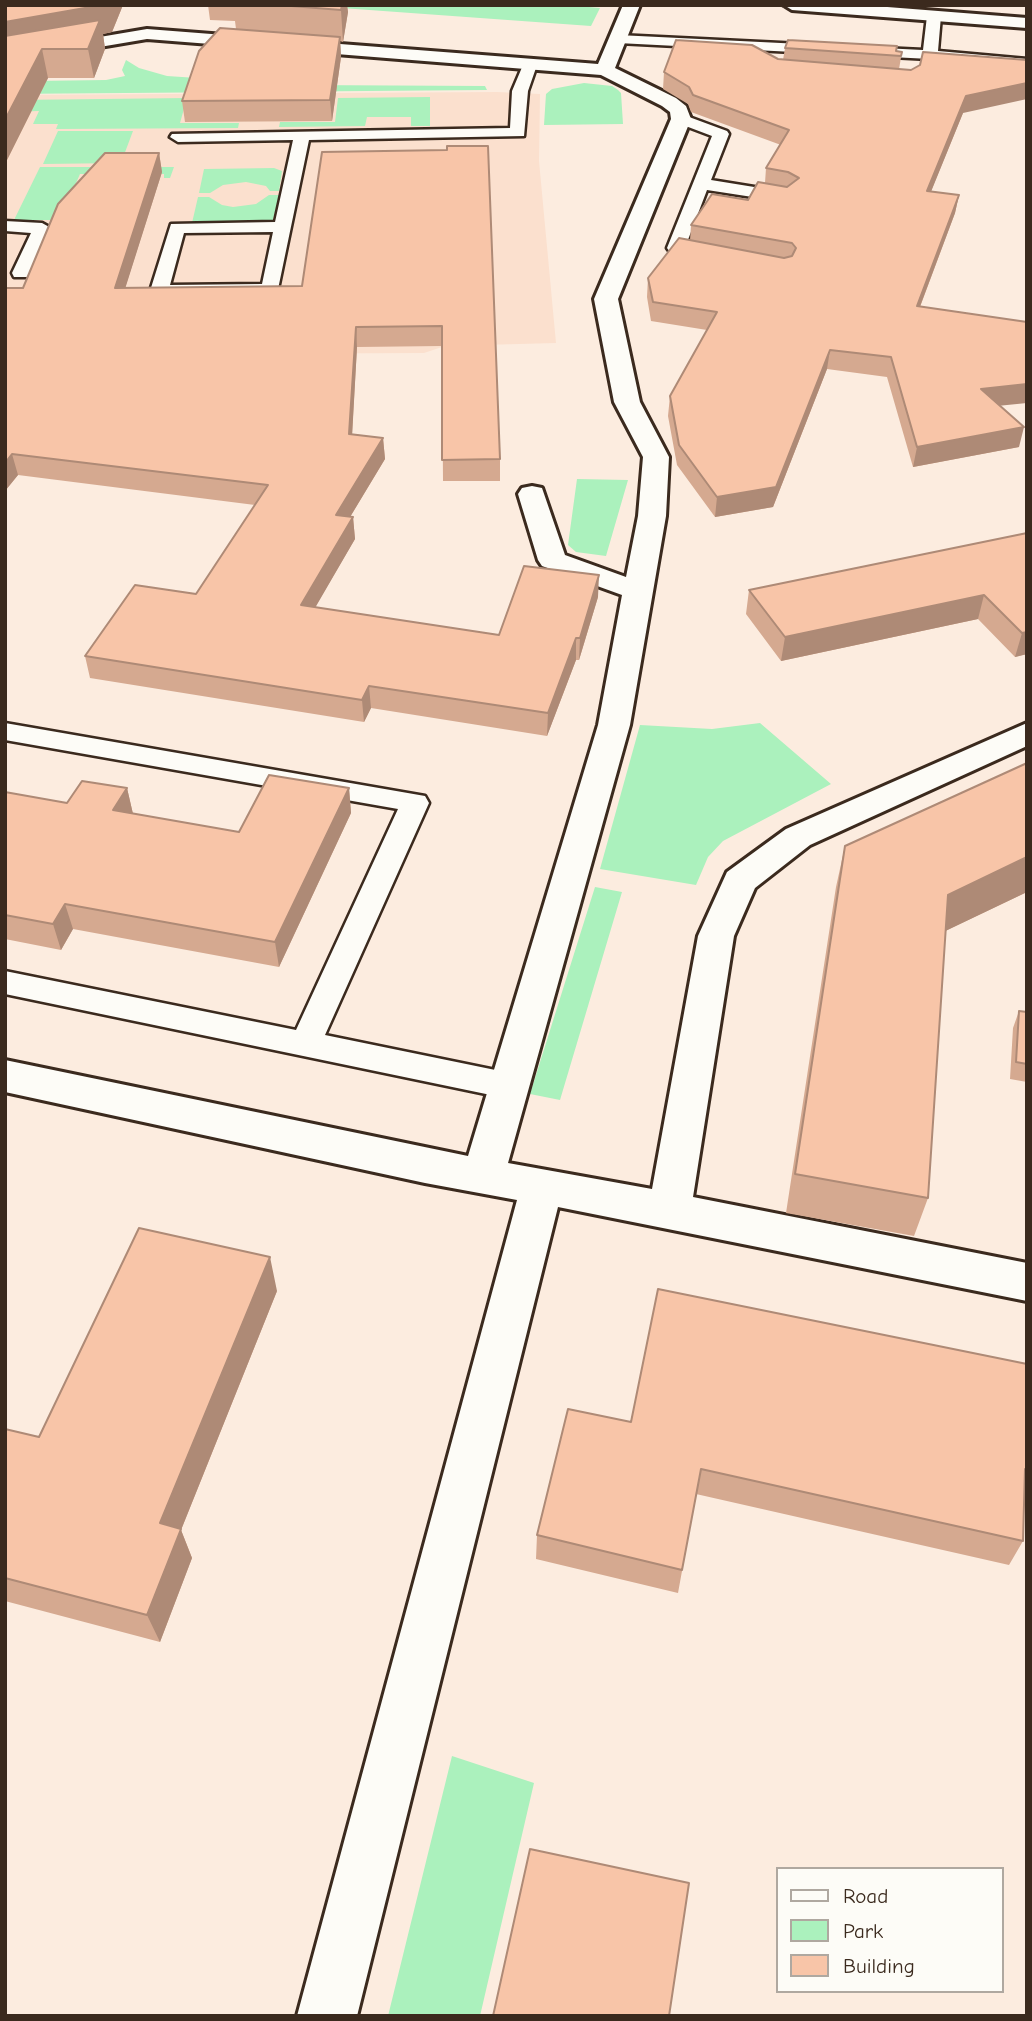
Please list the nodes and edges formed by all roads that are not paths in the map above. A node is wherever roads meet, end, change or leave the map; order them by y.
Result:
1 (632, 5) edge
2 (792, 5) edge
3 (934, 16) junction
4 (1027, 23) edge
5 (618, 39) junction
6 (736, 44) junction
7 (930, 55) junction
8 (5, 58) edge
9 (766, 63) edge
10 (1027, 64) edge
11 (530, 65) junction
12 (606, 70) junction
13 (681, 119) junction
14 (302, 136) junction
15 (178, 137) dead end
16 (702, 184) junction
17 (785, 197) edge
18 (5, 226) edge
19 (283, 228) junction
20 (729, 258) edge
21 (21, 273) dead end
22 (532, 494) dead end
23 (638, 591) junction
24 (5, 731) edge
25 (1027, 733) edge
26 (5, 982) edge
27 (305, 1044) junction
28 (5, 1076) edge
29 (510, 1086) junction
30 (483, 1176) junction
31 (542, 1187) junction
32 (670, 1210) junction
33 (1027, 1282) edge
34 (327, 2016) edge

1 - 5 street
2 - 3 street
3 - 4 street
3 - 7 lane
5 - 6 lane
5 - 12 street
6 - 7 lane
6 - 9 lane
7 - 10 lane
8 - 11 street
11 - 12 street
11 - 14 lane
12 - 13 street
13 - 16 lane
13 - 23 street
14 - 15 lane
14 - 19 lane
16 - 17 lane
16 - 20 lane
18 - 21 lane
19 - 19 lane
22 - 23 street
23 - 29 street
24 - 27 lane
25 - 32 street
26 - 27 lane
27 - 29 lane
28 - 30 street
29 - 30 street
30 - 31 street
31 - 32 street
31 - 34 street
32 - 33 street

